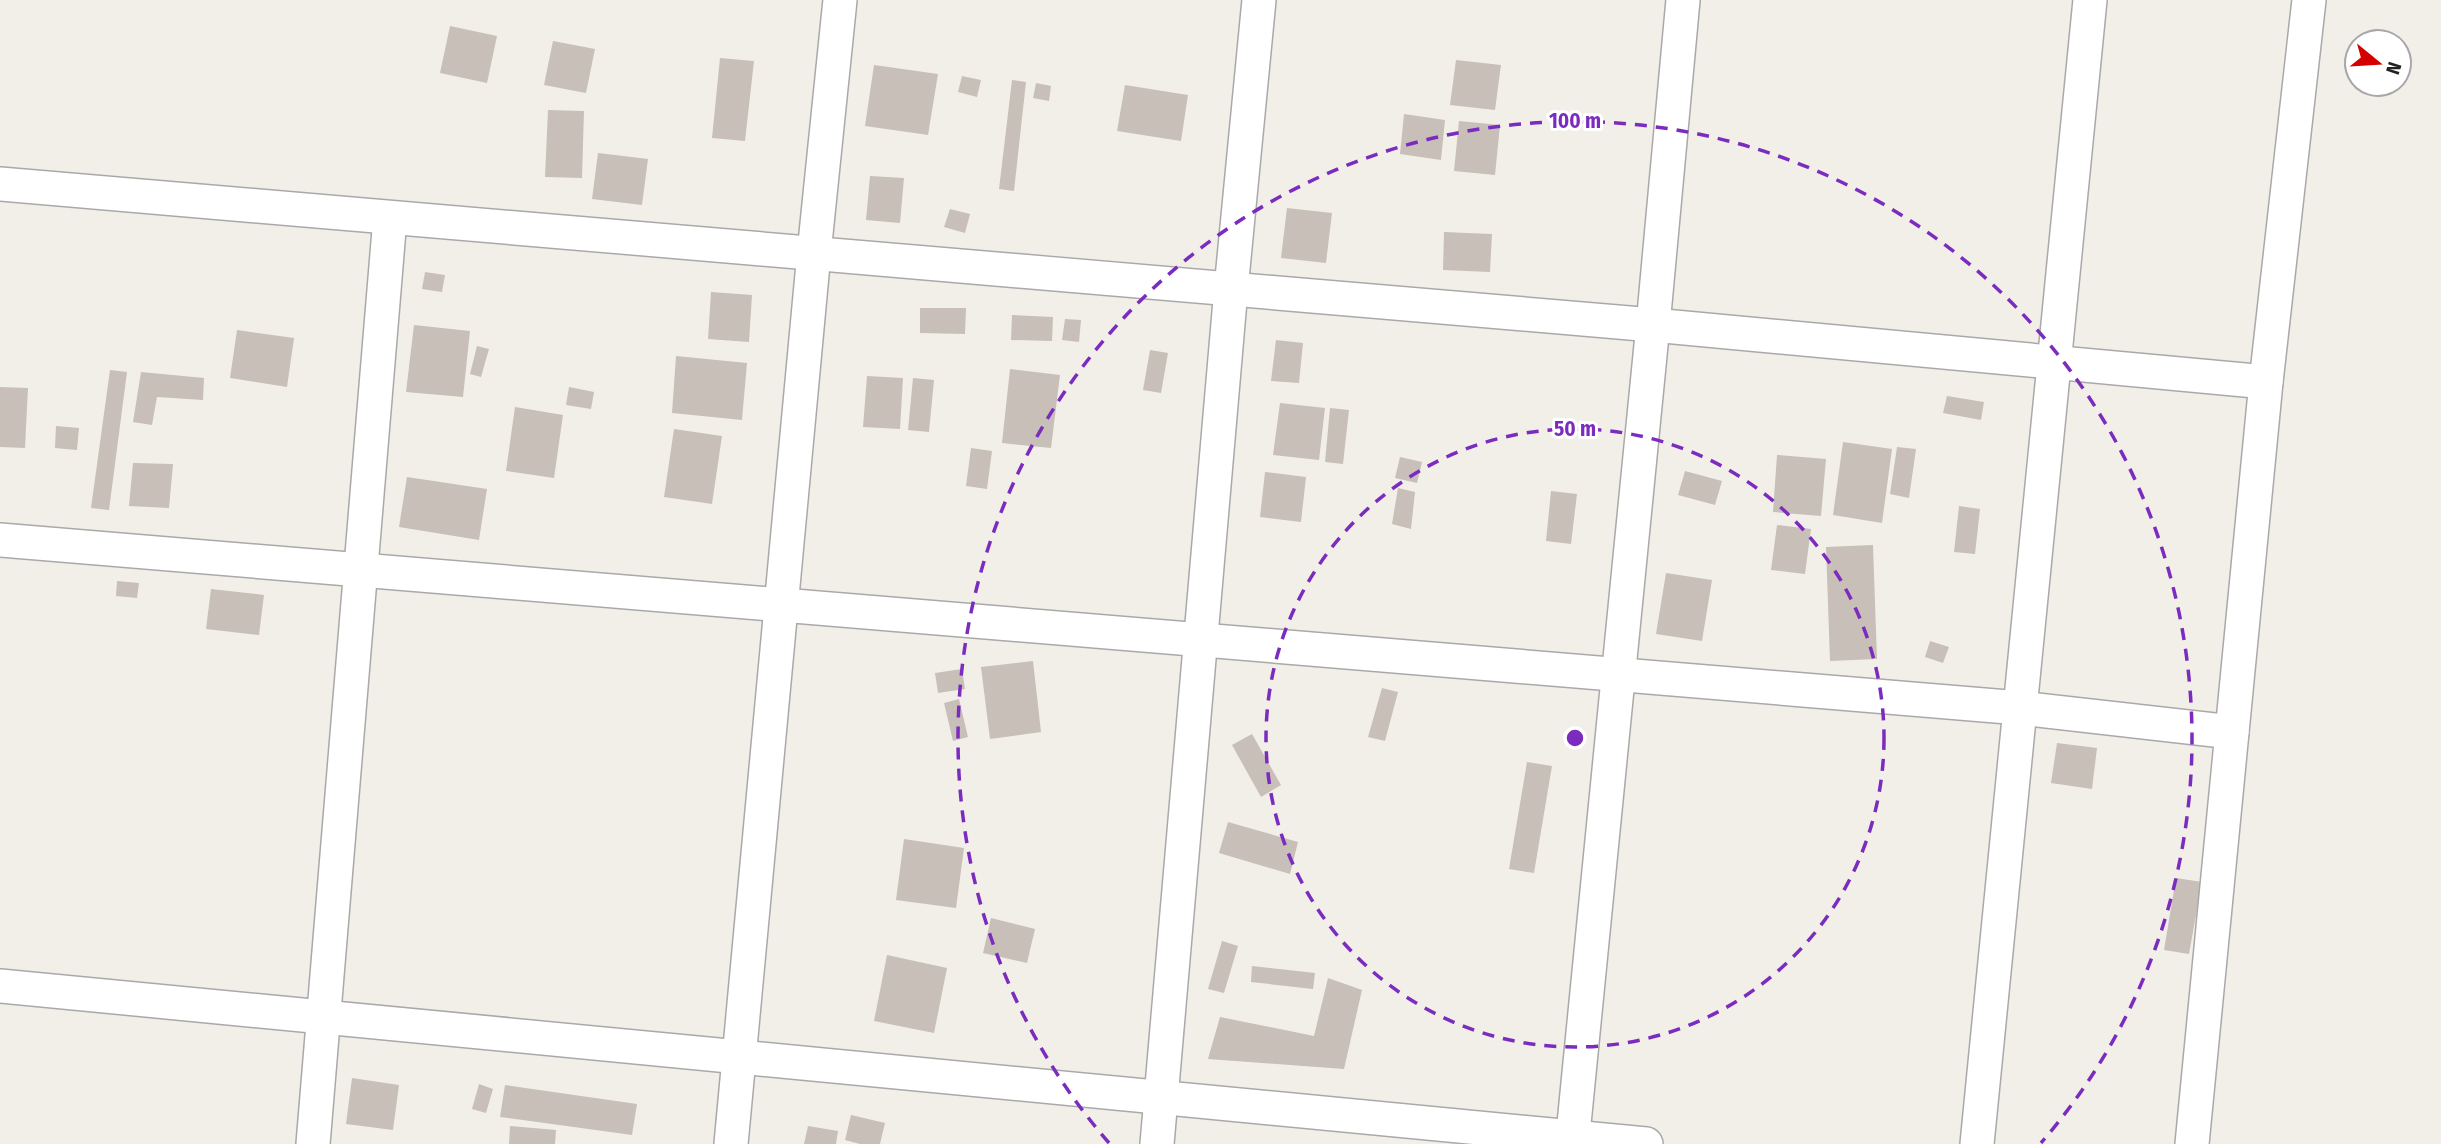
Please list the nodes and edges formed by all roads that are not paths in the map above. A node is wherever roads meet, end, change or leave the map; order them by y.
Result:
1 (840, 0) edge
2 (1259, 0) edge
3 (1683, 0) edge
4 (2090, 0) edge
5 (2309, 0) edge
6 (0, 184) edge
7 (390, 218) junction
8 (814, 253) junction
9 (1231, 289) junction
10 (1653, 325) junction
11 (2054, 364) junction
12 (2266, 382) junction
13 (0, 540) edge
14 (361, 570) junction
15 (781, 606) junction
16 (1200, 641) junction
17 (1618, 676) junction
18 (2020, 708) junction
19 (2232, 733) junction
20 (0, 986) edge
21 (324, 1017) junction
22 (739, 1057) junction
23 (1161, 1098) junction
24 (1572, 1140) edge
25 (313, 1144) edge
26 (731, 1144) edge
27 (1157, 1144) edge
28 (1646, 1144) edge
29 (1977, 1144) edge
30 (2192, 1144) edge

1 - 8 street
2 - 9 street
3 - 10 street
4 - 11 street
5 - 12 street
6 - 7 street
7 - 8 street
7 - 14 street
8 - 9 street
8 - 15 street
9 - 10 street
9 - 16 street
10 - 11 street
10 - 17 street
11 - 12 street
11 - 18 street
12 - 19 street
13 - 14 street
14 - 15 street
14 - 21 street
15 - 16 street
15 - 22 street
16 - 17 street
16 - 23 street
17 - 18 street
17 - 24 street
18 - 19 street
18 - 29 street
19 - 30 street
20 - 21 street
21 - 22 street
21 - 25 street
22 - 23 street
22 - 26 street
23 - 24 street
23 - 27 street
24 - 28 street

